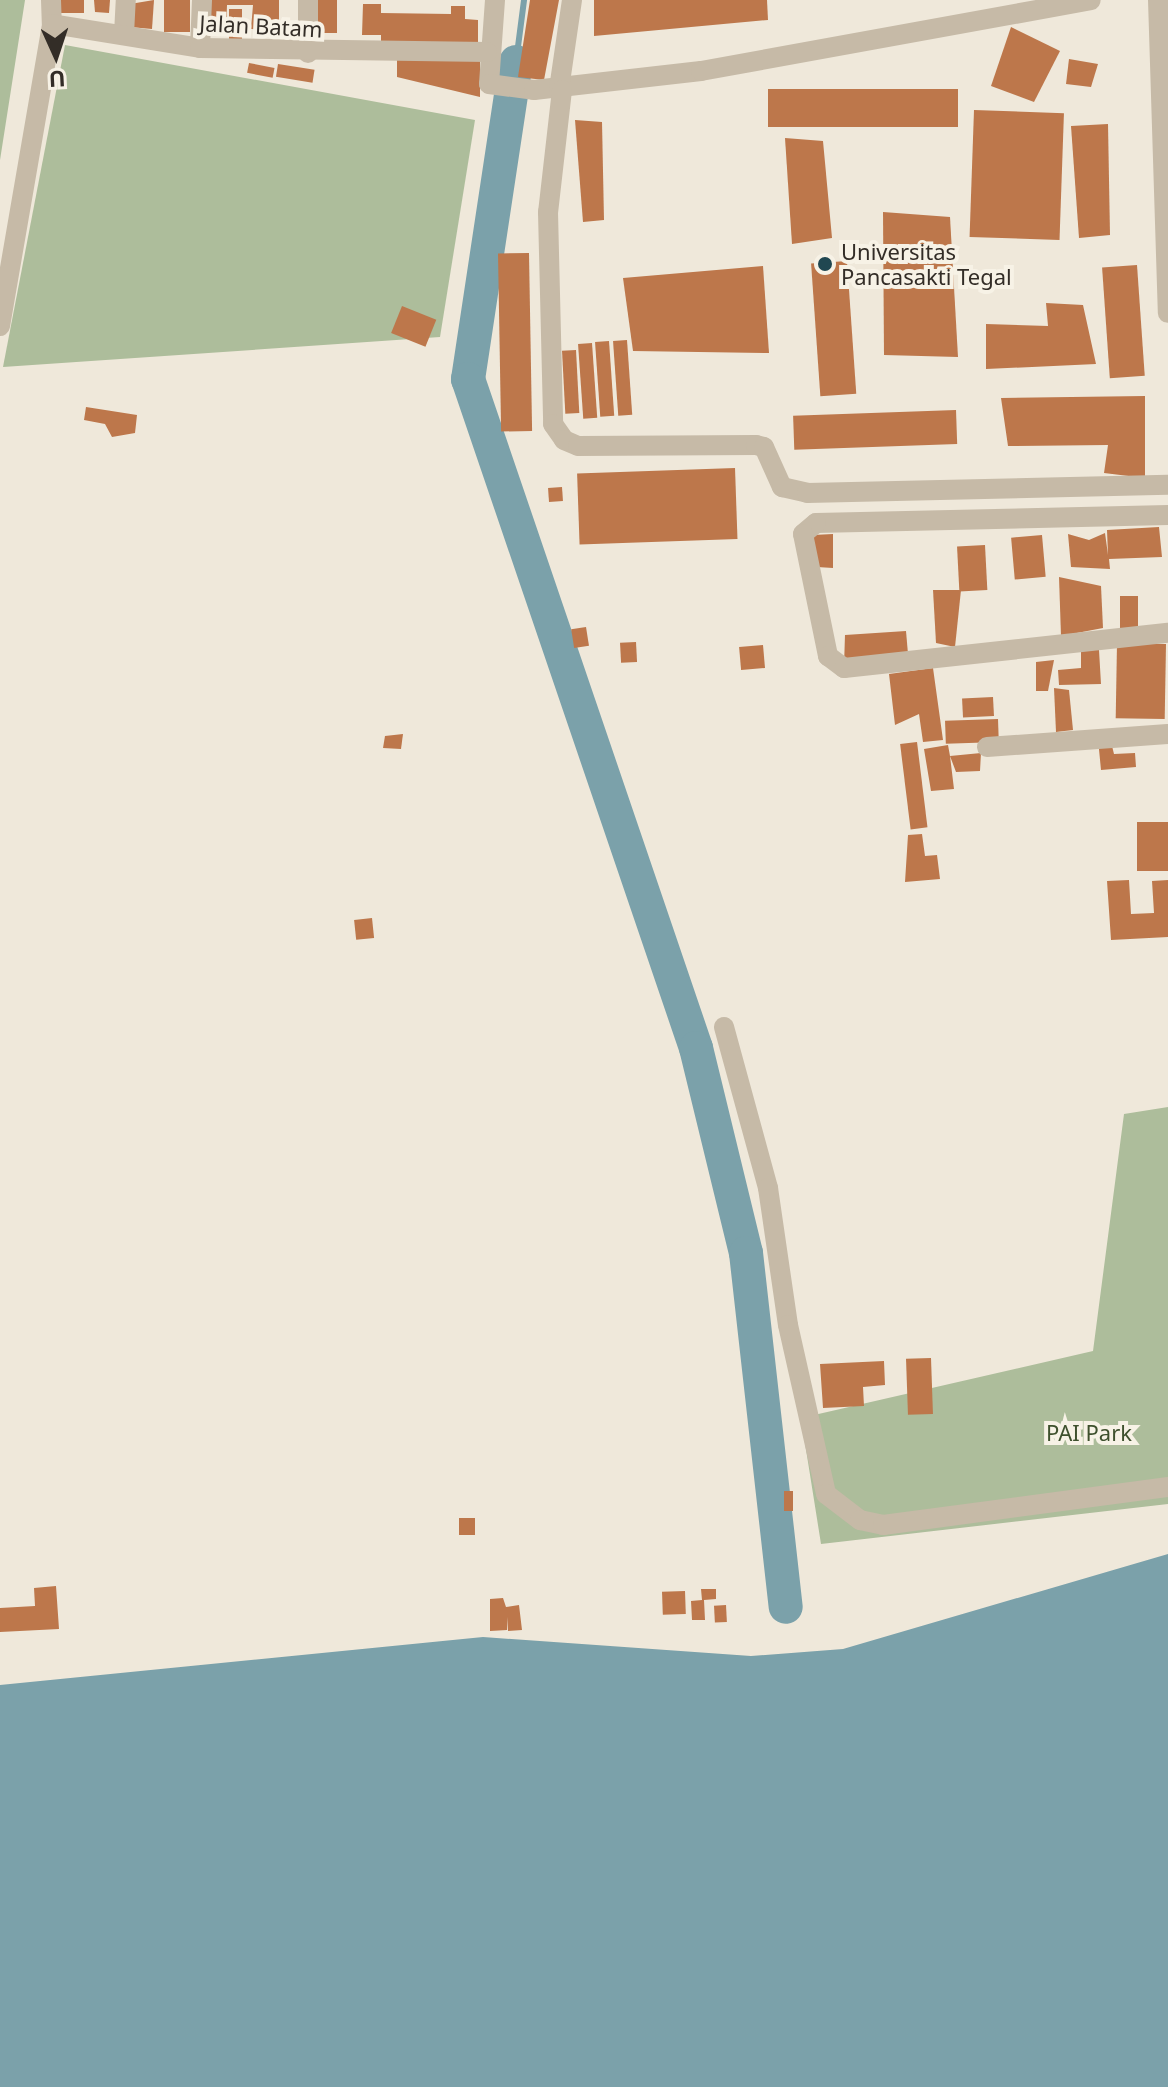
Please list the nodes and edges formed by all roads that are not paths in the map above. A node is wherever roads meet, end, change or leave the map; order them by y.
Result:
1 (51, 0) edge
2 (126, 0) edge
3 (202, 0) edge
4 (308, 0) edge
5 (495, 0) edge
6 (572, 0) edge
7 (1091, 0) edge
8 (1158, 0) edge
9 (52, 24) junction
10 (124, 34) junction
11 (200, 48) junction
12 (487, 52) junction
13 (308, 53) junction
14 (560, 90) junction
15 (1168, 313) edge
16 (0, 326) edge
17 (1168, 485) edge
18 (1168, 515) edge
19 (1168, 633) edge
20 (1168, 734) edge
21 (987, 747) dead end
22 (724, 1027) dead end
23 (1168, 1487) edge

1 - 9 street
2 - 10 street
3 - 11 street
4 - 13 street
5 - 12 street
6 - 14 street
7 - 14 street
8 - 15 street
9 - 10 street, Jalan Batam
9 - 16 street
10 - 11 street, Jalan Batam
11 - 13 street, Jalan Batam
12 - 13 street, Jalan Batam
12 - 14 street
14 - 17 street
18 - 19 street
20 - 21 street
22 - 23 street

